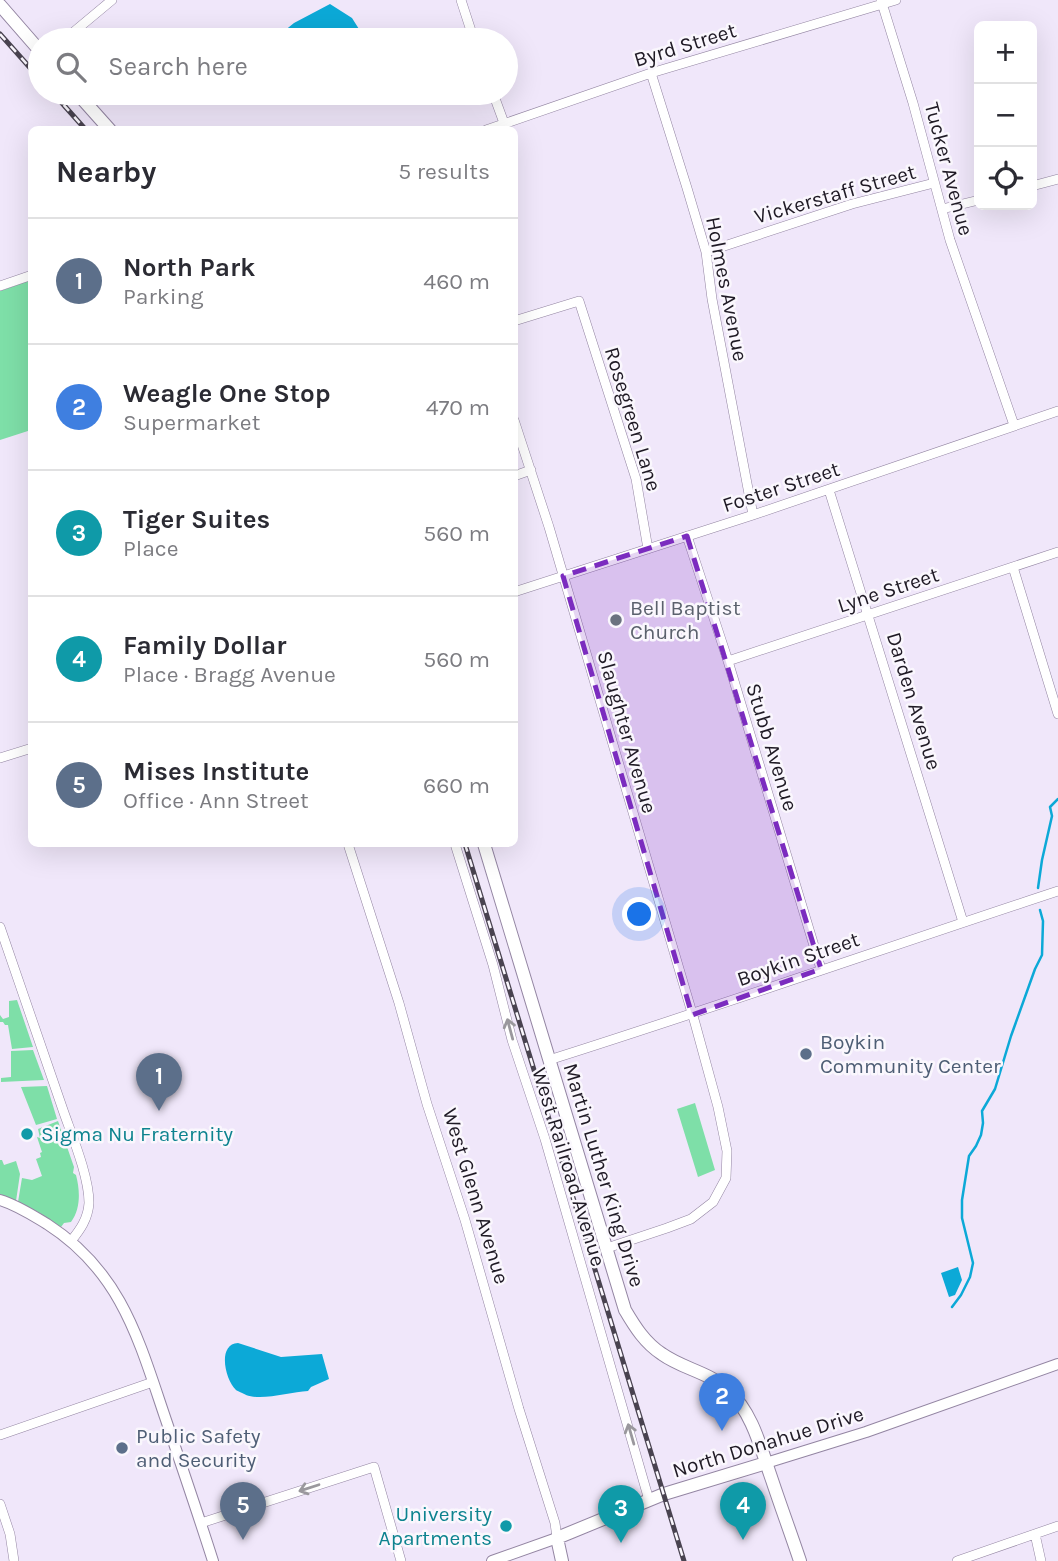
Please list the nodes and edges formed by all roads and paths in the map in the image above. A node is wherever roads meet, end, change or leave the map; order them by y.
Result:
1 (112, 0) edge
2 (461, 0) edge
3 (896, 0) edge
4 (882, 2) edge
5 (0, 5) edge
6 (78, 28) edge
7 (470, 28) edge
8 (28, 37) edge
9 (651, 73) junction
10 (88, 105) edge
11 (497, 105) edge
12 (504, 123) junction
13 (106, 126) edge
14 (496, 126) edge
15 (1058, 179) edge
16 (934, 183) junction
17 (1037, 185) edge
18 (974, 201) edge
19 (942, 209) junction
20 (706, 252) junction
21 (28, 276) edge
22 (0, 286) edge
23 (518, 320) edge
24 (1058, 411) edge
25 (1014, 425) junction
26 (518, 432) edge
27 (531, 470) junction
28 (518, 475) edge
29 (829, 489) junction
30 (753, 515) junction
31 (687, 536) junction
32 (648, 549) junction
33 (1058, 552) edge
34 (1013, 567) junction
35 (563, 576) junction
36 (518, 591) edge
37 (869, 614) junction
38 (728, 661) junction
39 (1058, 714) edge
40 (28, 749) edge
41 (0, 758) edge
42 (349, 847) edge
43 (456, 847) edge
44 (485, 847) edge
45 (1058, 891) edge
46 (963, 922) junction
47 (0, 927) edge
48 (821, 969) junction
49 (692, 1015) junction
50 (549, 1060) junction
51 (0, 1200) edge
52 (71, 1241) junction
53 (607, 1248) junction
54 (1058, 1364) edge
55 (153, 1382) junction
56 (0, 1435) edge
57 (766, 1462) junction
58 (649, 1500) junction
59 (0, 1504) edge
60 (201, 1523) junction
61 (1058, 1526) edge
62 (1035, 1534) junction
63 (556, 1538) junction
64 (15, 1561) edge
65 (213, 1561) edge
66 (401, 1561) edge
67 (492, 1561) edge
68 (562, 1561) edge
69 (800, 1561) edge
70 (957, 1561) edge
71 (1041, 1561) edge

1 - 6 street
2 - 7 street
3 - 4 street, Byrd Street
4 - 9 street, Byrd Street
4 - 16 street, Tucker Avenue
5 - 8 main road
9 - 12 street, Byrd Street
9 - 20 street, Holmes Avenue
10 - 13 main road
11 - 12 street
12 - 14 street, Byrd Street
15 - 17 street
16 - 19 street, Tucker Avenue
16 - 20 street, Vickerstaff Street
18 - 19 street
19 - 25 street, Tucker Avenue
20 - 30 street, Holmes Avenue
21 - 22 street
23 - 32 street, Rosegreen Lane
24 - 25 street, Foster Street
25 - 29 street, Foster Street
26 - 27 street, Slaughter Avenue
27 - 28 street
27 - 35 street, Slaughter Avenue
29 - 30 street, Foster Street
29 - 37 street, Darden Avenue
30 - 31 street, Foster Street
31 - 32 street, Foster Street
31 - 38 street, Stubb Avenue
32 - 35 street, Foster Street
33 - 34 street, Lyne Street
34 - 37 street, Lyne Street
34 - 39 street
35 - 36 street, Foster Street
35 - 49 street, Slaughter Avenue
37 - 38 street, Lyne Street
37 - 46 street, Darden Avenue
38 - 48 street, Stubb Avenue
40 - 41 street
42 - 63 street, West Glenn Avenue
58 -> 43 street, West Railroad Avenue
44 - 50 main road, Martin Luther King Drive
45 - 46 street, Boykin Street
46 - 48 street, Boykin Street
47 - 52 street
48 - 49 street, Boykin Street
49 - 50 street, Boykin Street
49 - 53 street, Slaughter Avenue
50 - 53 main road, Martin Luther King Drive
51 - 52 street
52 - 55 street
53 - 57 main road, Martin Luther King Drive
54 - 57 street, North Donahue Drive
55 - 56 street
55 - 60 street
57 - 58 main road, North Donahue Drive
57 - 69 main road, Martin Luther King Drive
58 - 63 main road, North Donahue Drive
59 - 64 street
60 - 65 street
66 -> 60 street
61 - 62 street
62 - 70 street
62 - 71 street
63 - 67 street, North Donahue Drive
63 - 68 main road, West Glenn Avenue

